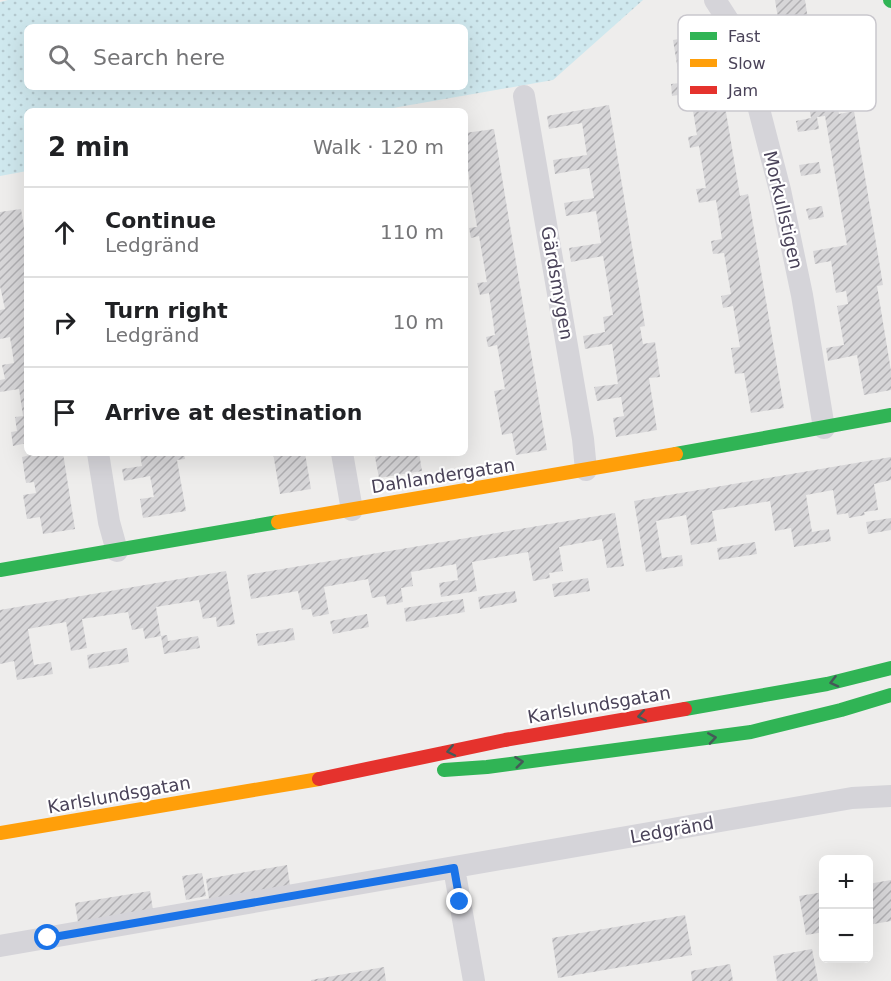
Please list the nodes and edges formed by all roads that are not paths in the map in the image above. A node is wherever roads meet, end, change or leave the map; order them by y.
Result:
1 (715, 0) edge
2 (725, 15) edge
3 (524, 96) dead end
4 (759, 111) edge
5 (891, 416) edge
6 (824, 428) junction
7 (98, 456) edge
8 (343, 456) edge
9 (586, 470) junction
10 (352, 510) junction
11 (117, 551) junction
12 (0, 570) edge
13 (891, 668) edge
14 (891, 695) edge
15 (314, 780) junction
16 (891, 796) edge
17 (0, 833) edge
18 (454, 868) junction
19 (0, 946) edge
20 (474, 981) edge

1 - 2 street, Morkullstigen
3 - 9 street, Gärdsmygen
4 - 6 street, Morkullstigen
5 - 6 main road, Dahlandergatan
6 - 9 main road, Dahlandergatan
7 - 11 street
8 - 10 street
9 - 10 main road, Dahlandergatan
10 - 11 main road, Dahlandergatan
11 - 12 main road, Dahlandergatan
13 -> 15 main road, Karlslundsgatan
15 -> 14 main road, Karlslundsgatan
15 - 17 main road, Karlslundsgatan
16 - 18 street, Ledgränd
18 - 19 street, Ledgränd
18 - 20 street

